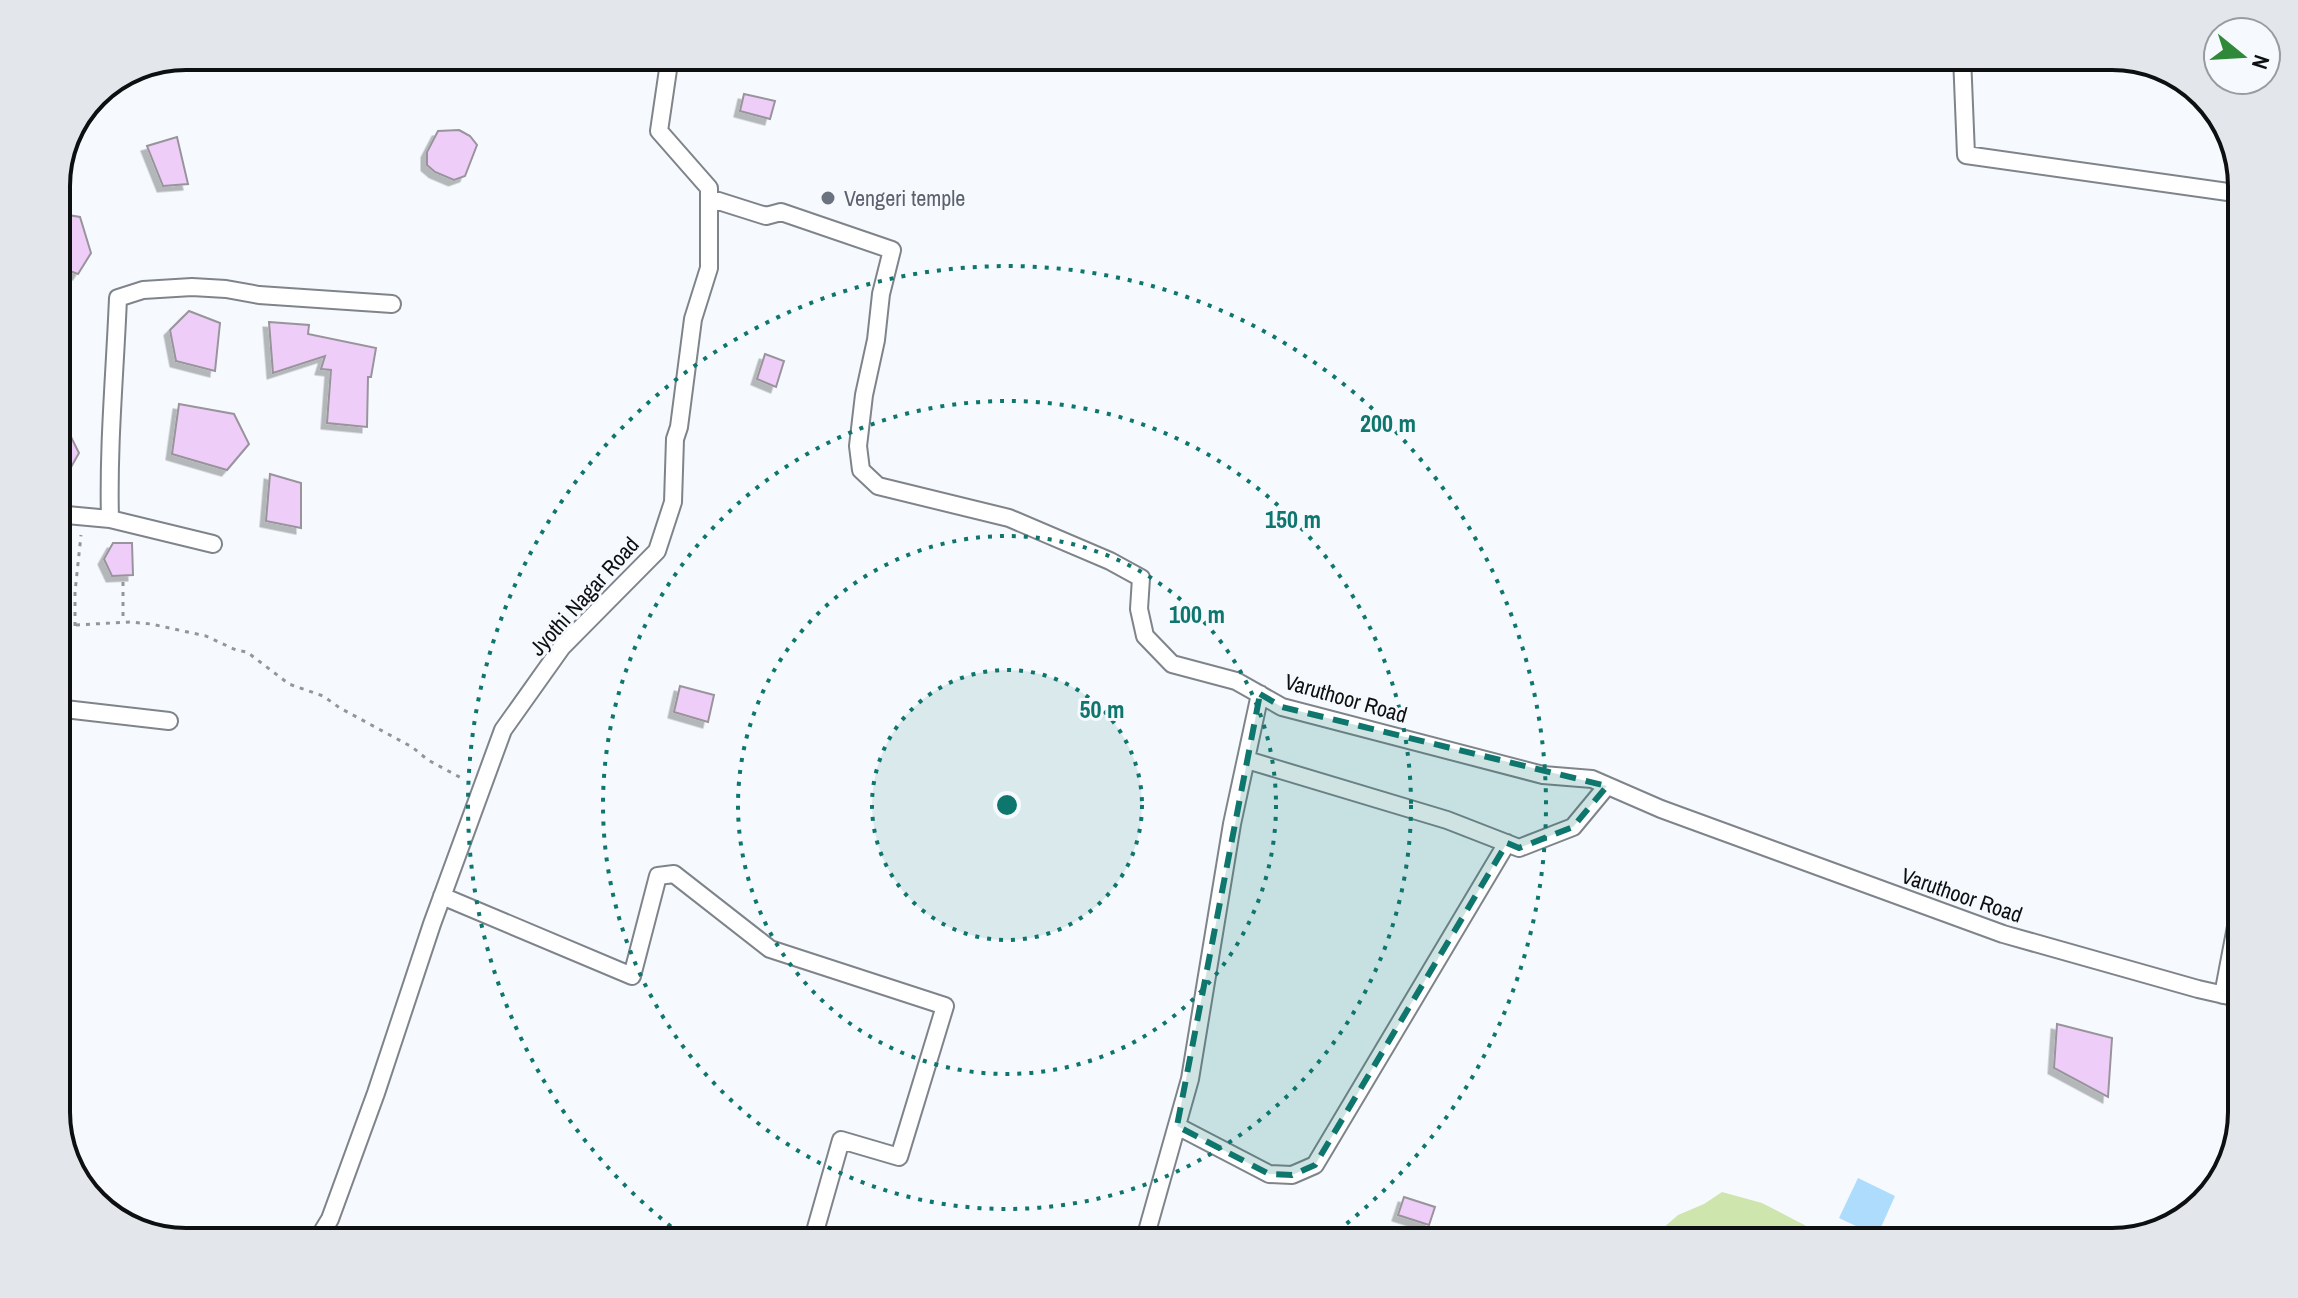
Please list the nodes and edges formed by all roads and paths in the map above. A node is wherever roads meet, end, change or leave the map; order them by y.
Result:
1 (668, 70) edge
2 (1963, 70) edge
3 (2228, 192) edge
4 (709, 198) junction
5 (392, 304) dead end
6 (70, 516) edge
7 (83, 517) junction
8 (110, 519) junction
9 (213, 544) dead end
10 (123, 582) dead end
11 (123, 622) junction
12 (70, 624) edge
13 (75, 626) junction
14 (1260, 694) junction
15 (70, 710) edge
16 (169, 721) dead end
17 (1247, 760) junction
18 (463, 778) dead end
19 (1607, 786) junction
20 (1507, 843) junction
21 (442, 896) junction
22 (2228, 969) edge
23 (2223, 995) junction
24 (2228, 996) edge
25 (1177, 1126) junction
26 (325, 1228) edge
27 (816, 1228) edge
28 (1148, 1228) edge

1 - 4 street
2 - 3 street
4 - 14 street, Varuthoor Road
4 - 21 street, Jyothi Nagar Road
5 - 8 street
6 - 7 street
7 - 8 street
7 - 13 path
8 - 9 street
10 - 11 path
11 - 13 path
11 - 18 path
12 - 13 path
14 - 17 street
14 - 19 street, Varuthoor Road
15 - 16 street
17 - 20 street
17 - 25 street
19 - 20 street
19 - 23 street, Varuthoor Road
20 - 25 street
21 - 26 street, Jyothi Nagar Road
21 - 27 street
22 - 23 street
23 - 24 street, Varuthoor Road
25 - 28 street

